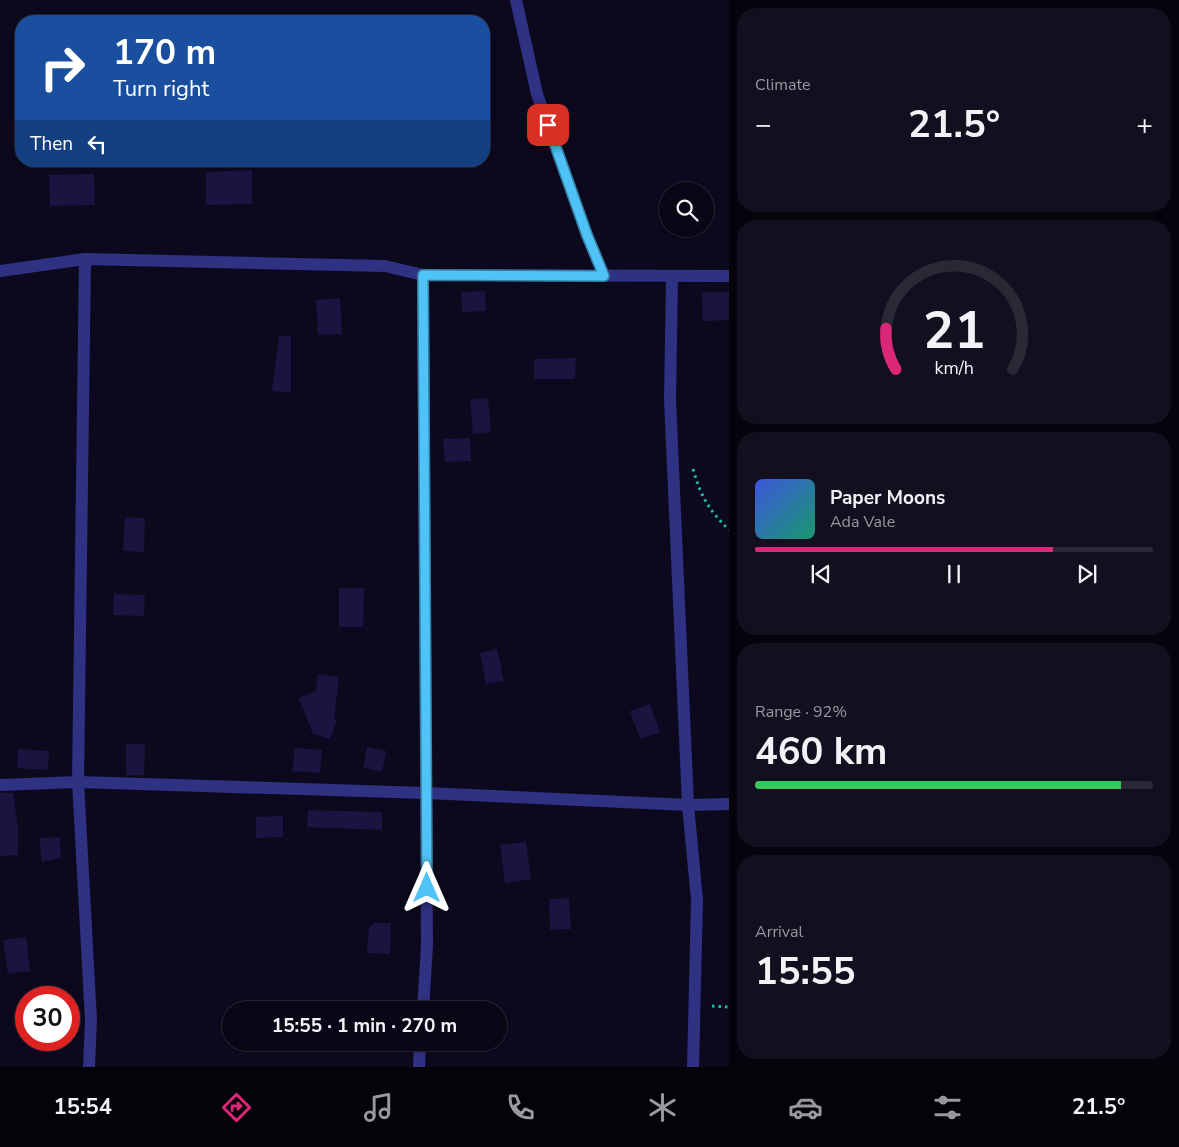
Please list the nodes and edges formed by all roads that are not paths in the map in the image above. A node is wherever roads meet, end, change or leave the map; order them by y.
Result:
1 (516, 0) edge
2 (85, 259) junction
3 (0, 271) edge
4 (423, 275) junction
5 (604, 276) junction
6 (729, 276) edge
7 (672, 278) junction
8 (78, 782) junction
9 (0, 785) edge
10 (426, 793) junction
11 (729, 804) edge
12 (688, 805) junction
13 (424, 1001) edge
14 (420, 1051) edge
15 (89, 1067) edge
16 (419, 1067) edge
17 (692, 1067) edge

1 - 5 street
2 - 3 street
2 - 4 street
2 - 8 street
4 - 5 street
4 - 10 street
5 - 7 street
6 - 7 street
7 - 12 street
8 - 9 street
8 - 10 street
8 - 15 street
10 - 12 street
10 - 13 street
11 - 12 street
12 - 17 street
14 - 16 street

